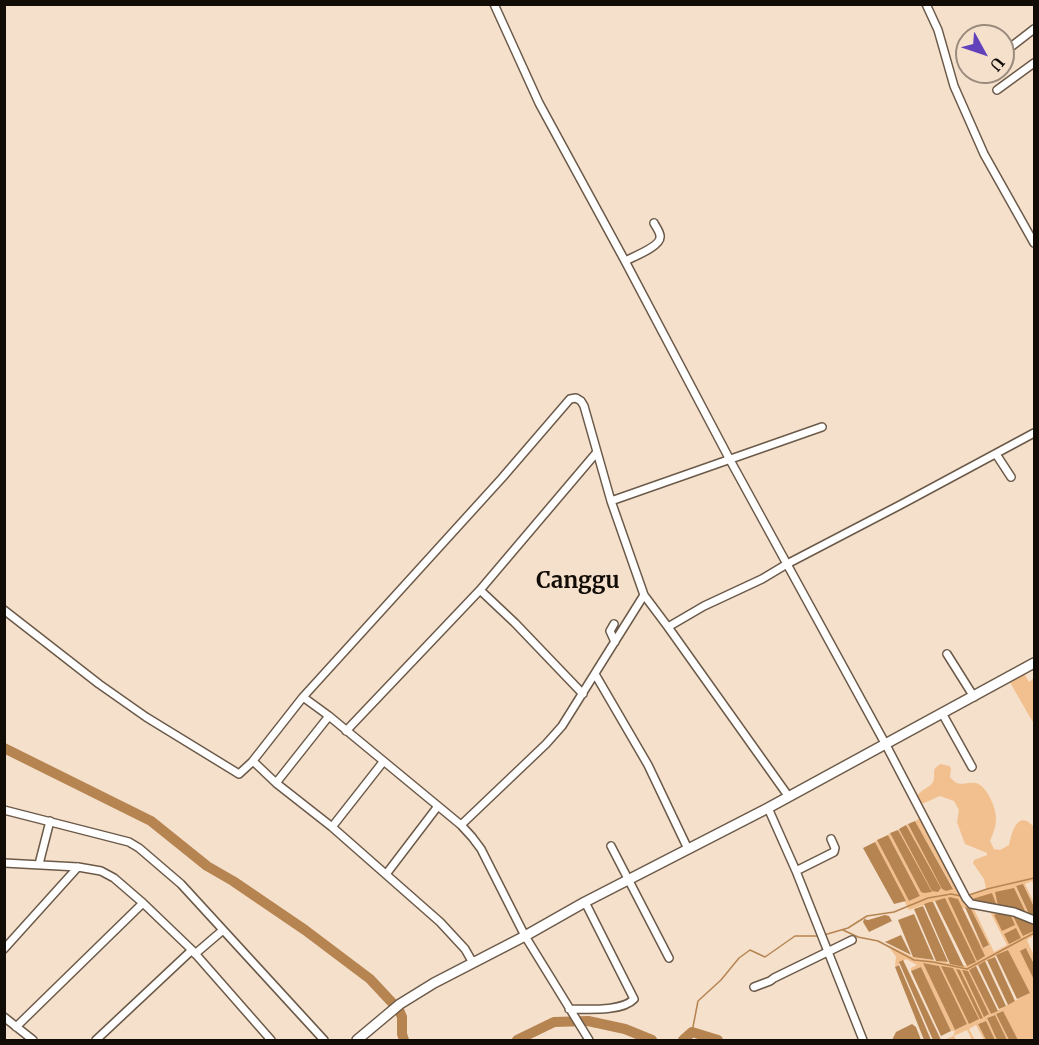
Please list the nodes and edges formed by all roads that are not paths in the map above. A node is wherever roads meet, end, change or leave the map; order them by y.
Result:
1 (494, 4) edge
2 (926, 4) edge
3 (1035, 29) edge
4 (1015, 44) edge
5 (1035, 63) edge
6 (997, 90) dead end
7 (654, 223) dead end
8 (1034, 242) edge
9 (625, 261) junction
10 (822, 427) dead end
11 (1035, 432) edge
12 (597, 452) junction
13 (996, 454) junction
14 (730, 460) junction
15 (1011, 477) dead end
16 (611, 501) junction
17 (787, 564) junction
18 (480, 590) junction
19 (644, 595) junction
20 (4, 610) edge
21 (614, 624) dead end
22 (668, 627) junction
23 (615, 642) junction
24 (947, 654) dead end
25 (1035, 663) edge
26 (595, 674) junction
27 (583, 694) junction
28 (303, 697) junction
29 (974, 697) junction
30 (942, 713) junction
31 (329, 716) junction
32 (346, 731) junction
33 (886, 745) junction
34 (252, 762) junction
35 (383, 762) junction
36 (972, 767) dead end
37 (276, 783) junction
38 (789, 797) junction
39 (438, 806) junction
40 (768, 808) junction
41 (4, 810) edge
42 (50, 821) junction
43 (461, 825) junction
44 (333, 826) junction
45 (831, 839) dead end
46 (611, 846) dead end
47 (688, 849) junction
48 (4, 863) edge
49 (39, 864) junction
50 (78, 867) junction
51 (796, 872) junction
52 (387, 873) junction
53 (629, 879) junction
54 (585, 902) junction
55 (143, 903) junction
56 (1035, 920) edge
57 (223, 930) junction
58 (525, 936) junction
59 (852, 940) dead end
60 (4, 949) edge
61 (828, 951) junction
62 (194, 952) junction
63 (669, 958) dead end
64 (473, 963) junction
65 (754, 987) dead end
66 (570, 1011) junction
67 (4, 1017) edge
68 (16, 1027) junction
69 (33, 1041) edge
70 (96, 1041) edge
71 (272, 1041) edge
72 (324, 1041) edge
73 (357, 1041) edge
74 (589, 1041) edge
75 (863, 1041) edge

1 - 9 street
2 - 8 street
3 - 4 street
5 - 6 street
7 - 9 street
9 - 14 street
10 - 14 street
11 - 13 street
12 - 16 street
12 - 18 street
12 - 28 street
13 - 15 street
13 - 17 street
14 - 16 street
14 - 17 street
16 - 19 street
17 - 22 street
17 - 33 street
18 - 27 street
18 - 32 street
19 - 22 street
19 - 23 street
20 - 34 street
21 - 23 street
22 - 38 street
23 - 26 street
24 - 29 street
25 - 29 street
26 - 27 street
26 - 47 street
27 - 43 street
28 - 31 street
28 - 34 street
29 - 30 street
30 - 33 street
30 - 36 street
31 - 32 street
31 - 37 street
32 - 35 street
33 - 38 street
33 - 56 street
34 - 37 street
35 - 39 street
35 - 44 street
37 - 44 street
38 - 40 street
39 - 43 street
39 - 52 street
40 - 47 street
40 - 51 street
41 - 42 street
42 - 49 street
42 - 57 street
43 - 58 street
44 - 52 street
45 - 51 street
46 - 53 street
47 - 53 street
48 - 49 street
49 - 50 street
50 - 55 street
50 - 60 street
51 - 61 street
52 - 64 street
53 - 54 street
53 - 63 street
54 - 58 street
54 - 66 street
55 - 62 street
55 - 68 street
57 - 62 street
57 - 72 street
58 - 64 street
58 - 66 street
59 - 61 street
61 - 65 street
61 - 75 street
62 - 70 street
62 - 71 street
64 - 73 street
66 - 74 street
67 - 68 street
68 - 69 street

